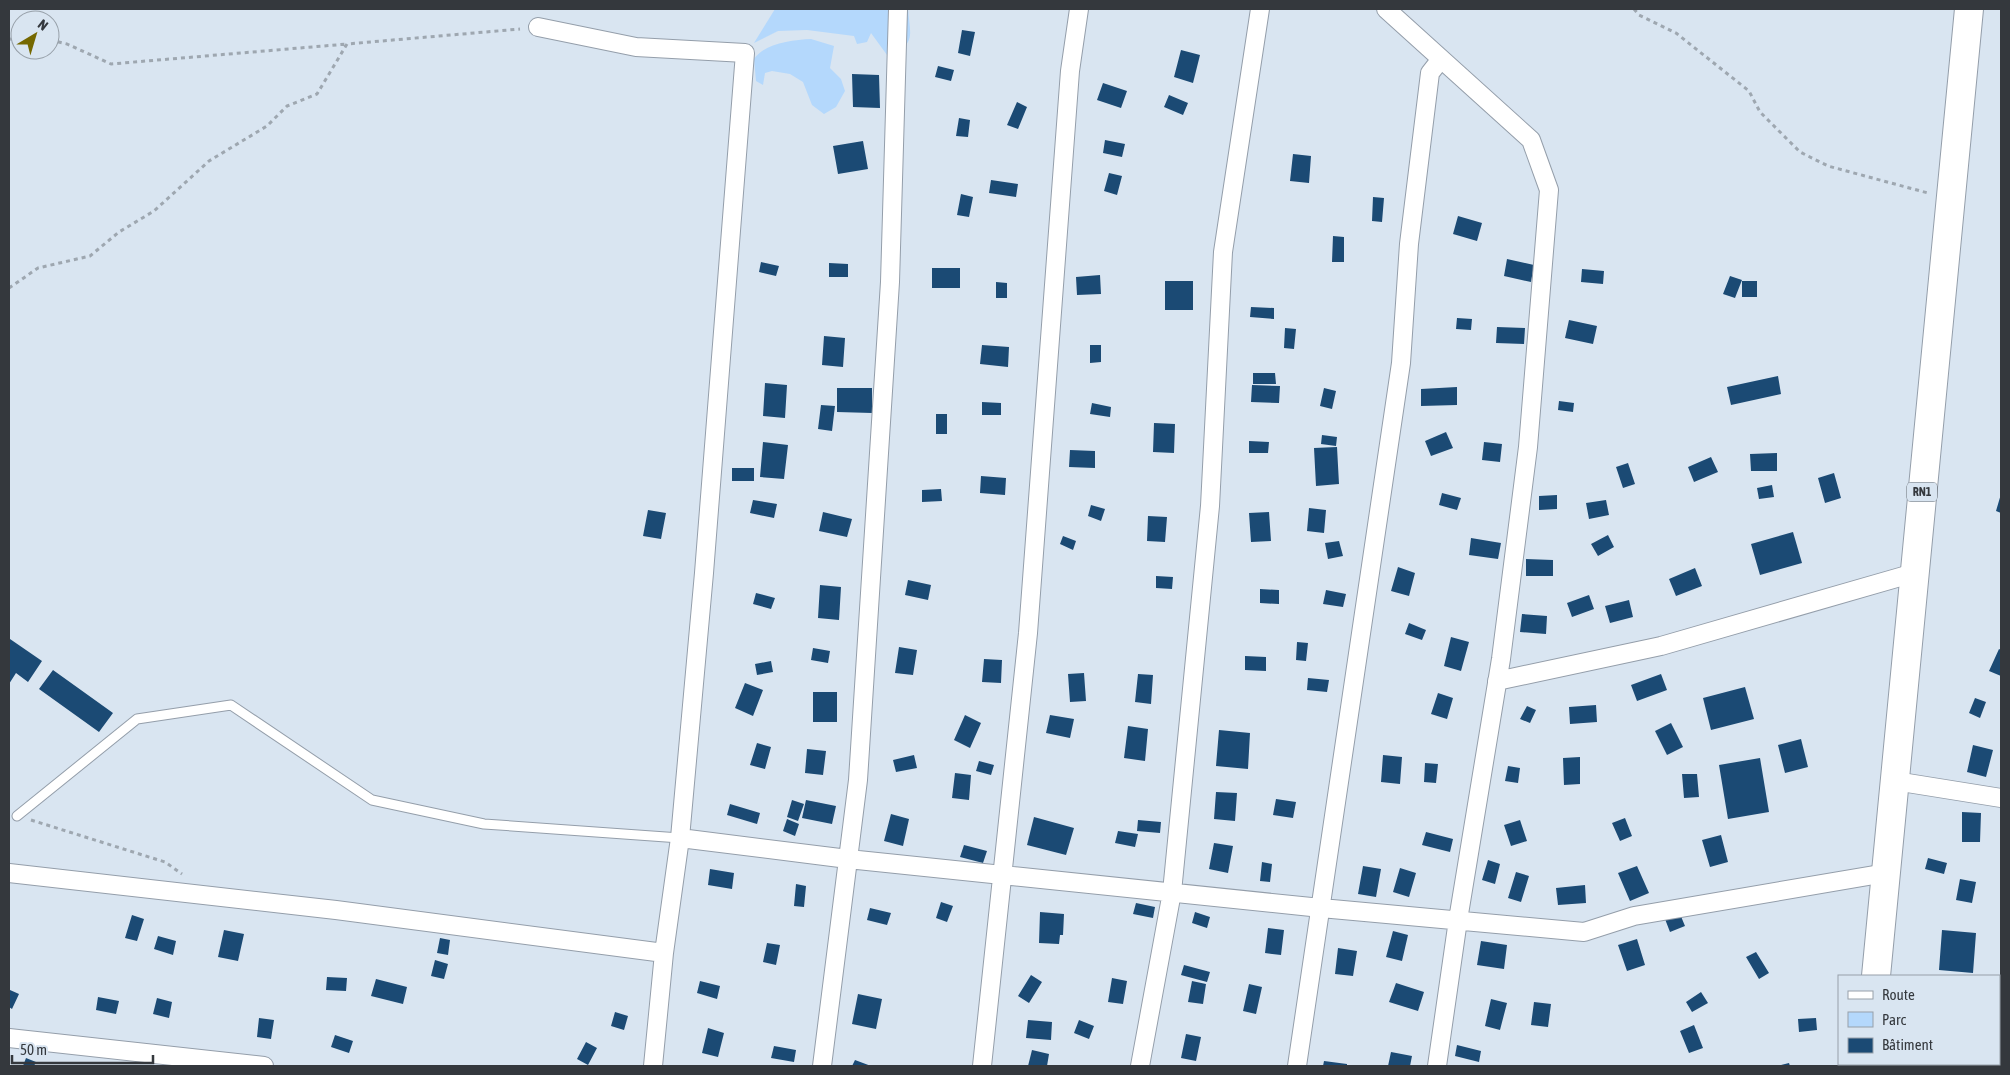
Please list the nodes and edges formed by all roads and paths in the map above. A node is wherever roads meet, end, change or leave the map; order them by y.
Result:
1 (898, 9) edge
2 (1079, 9) edge
3 (1260, 9) edge
4 (1386, 9) edge
5 (1634, 9) edge
6 (1969, 9) edge
7 (538, 27) joint
8 (60, 42) edge
9 (347, 44) junction
10 (1441, 59) junction
11 (1951, 199) junction
12 (9, 288) edge
13 (1914, 572) junction
14 (1497, 680) junction
15 (1894, 781) junction
16 (2001, 798) edge
17 (17, 816) joint
18 (680, 838) junction
19 (848, 859) junction
20 (9, 873) edge
21 (1886, 873) junction
22 (1002, 874) junction
23 (1172, 892) junction
24 (212, 896) junction
25 (1321, 908) junction
26 (1458, 920) junction
27 (664, 953) junction
28 (1876, 975) edge
29 (9, 1038) edge
30 (264, 1066) edge
31 (653, 1066) edge
32 (822, 1066) edge
33 (982, 1066) edge
34 (1140, 1066) edge
35 (1297, 1066) edge
36 (1437, 1066) edge

1 - 19 street
2 - 22 street
3 - 23 street
4 - 10 street
5 - 11 path
6 - 11 highway, RN1
7 - 9 path
7 - 18 street
8 - 9 path
9 - 12 path
10 - 14 street
10 - 25 street
11 - 13 highway, RN1
13 - 14 street
13 - 15 highway, RN1
14 - 26 street
15 - 16 street
15 - 21 highway, RN1
17 - 18 lane
17 - 24 path
18 - 19 street
18 - 27 street
19 - 22 street
19 - 32 street
20 - 24 street
21 - 26 street
21 - 28 highway, RN1
22 - 23 street
22 - 33 street
23 - 25 street
23 - 34 street
24 - 27 street
25 - 26 street
25 - 35 street
26 - 36 street
27 - 31 street
29 - 30 street

